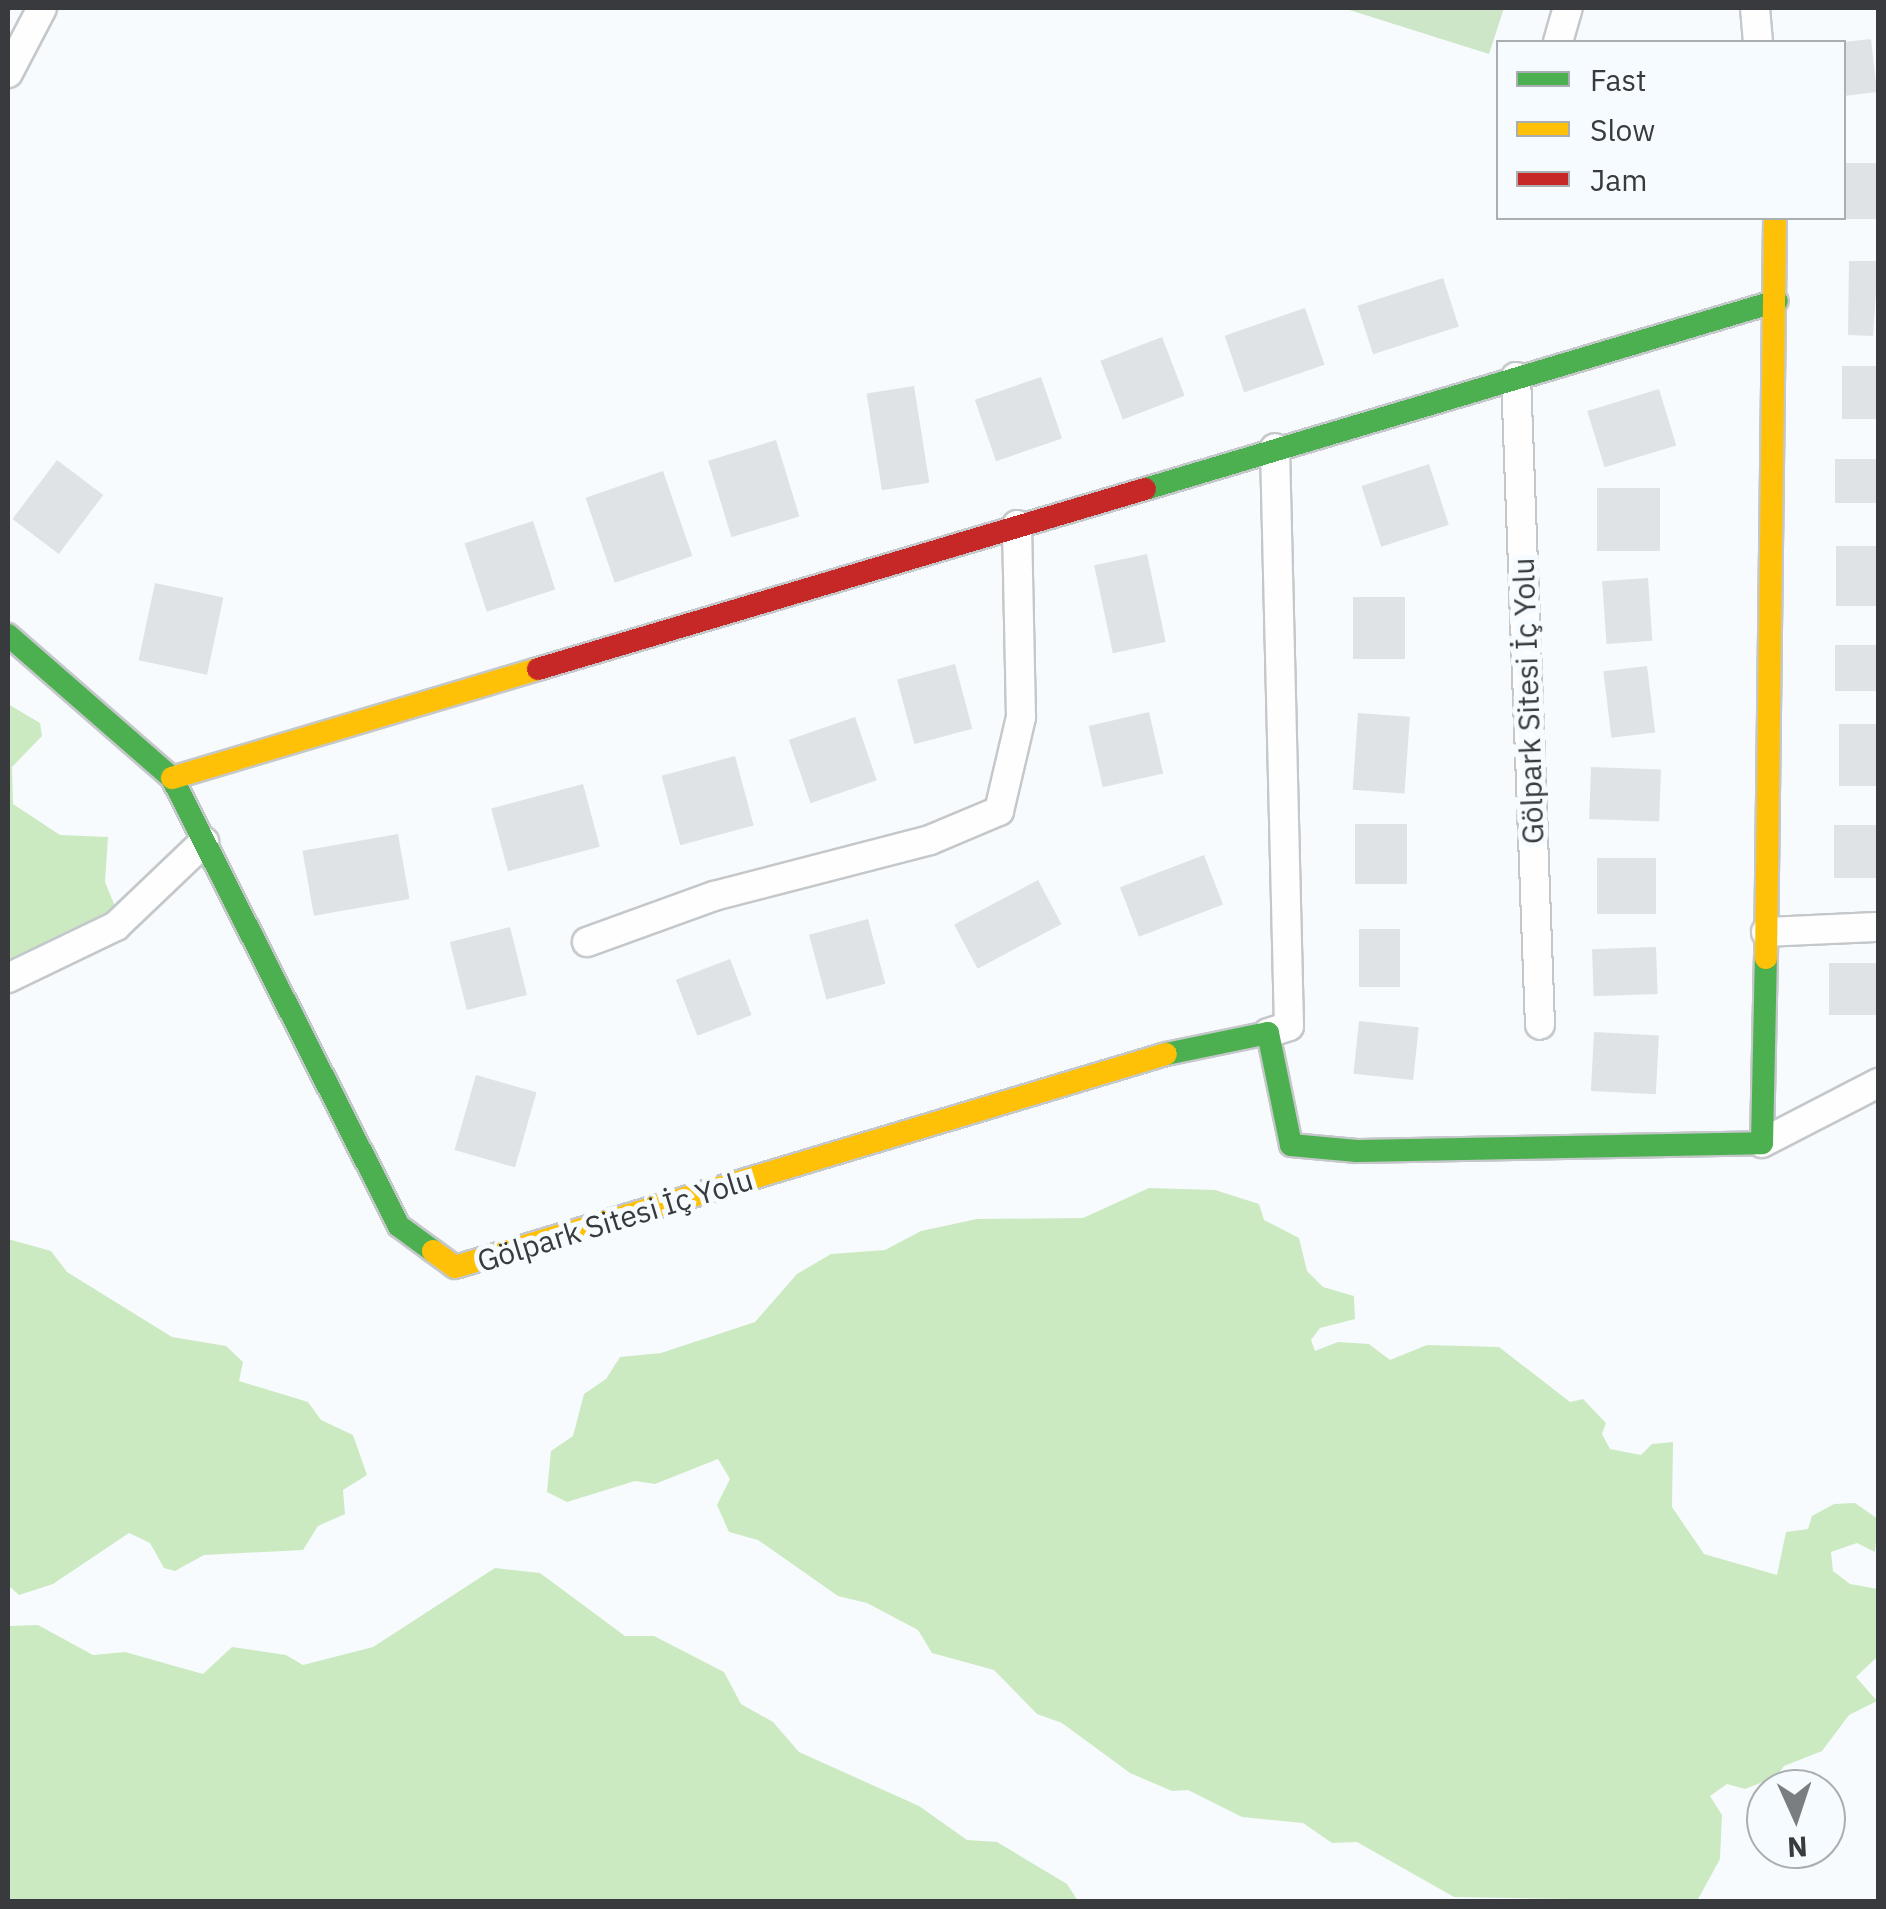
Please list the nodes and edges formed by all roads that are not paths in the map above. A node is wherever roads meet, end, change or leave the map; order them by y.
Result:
1 (42, 8) edge
2 (1568, 8) edge
3 (1755, 8) edge
4 (1559, 40) edge
5 (1758, 40) edge
6 (8, 73) edge
7 (1774, 220) edge
8 (1777, 301) junction
9 (1516, 377) junction
10 (1275, 448) junction
11 (1016, 525) junction
12 (8, 635) edge
13 (172, 778) junction
14 (204, 842) junction
15 (1878, 926) edge
16 (1766, 932) junction
17 (587, 942) dead end
18 (8, 978) edge
19 (1540, 1025) dead end
20 (1268, 1034) junction
21 (1878, 1084) edge
22 (1762, 1143) junction

1 - 6 street
2 - 4 street
3 - 5 street
7 - 8 street
8 - 9 street
8 - 16 street
9 - 10 street
9 - 19 street, Gölpark Sitesi İç Yolu
10 - 11 street
10 - 20 street
11 - 13 street
11 - 17 street
12 - 13 street, Gölpark Sitesi İç Yolu
13 - 14 street, Gölpark Sitesi İç Yolu
14 - 18 street
14 - 20 street, Gölpark Sitesi İç Yolu
15 - 16 street
16 - 22 street
20 - 22 street
21 - 22 street

